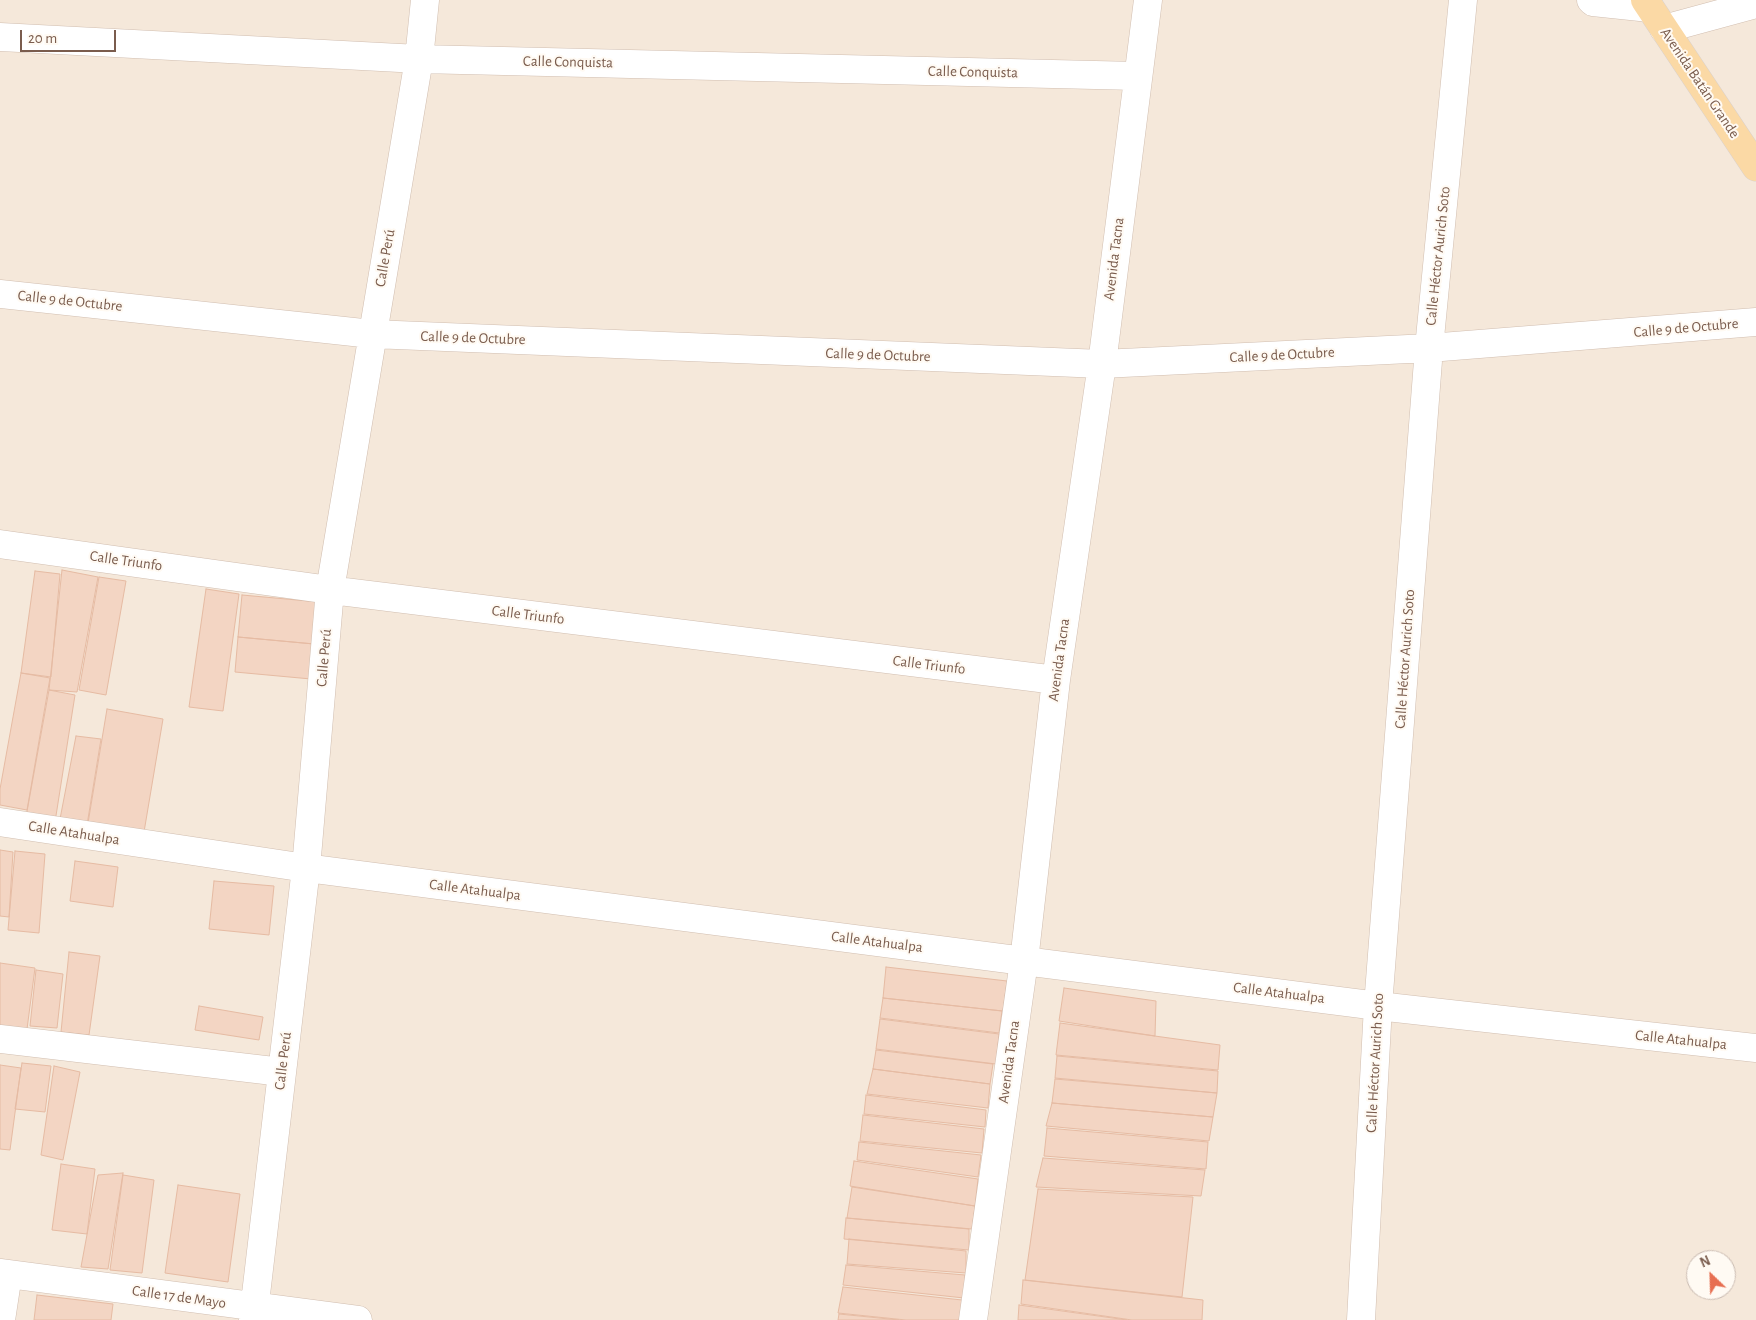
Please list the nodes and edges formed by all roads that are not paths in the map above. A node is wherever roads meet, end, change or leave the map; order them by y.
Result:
1 (425, 0) edge
2 (1148, 0) edge
3 (1463, 0) edge
4 (1591, 0) edge
5 (1756, 4) edge
6 (1653, 12) edge
7 (0, 37) edge
8 (418, 58) junction
9 (1137, 76) junction
10 (1756, 167) edge
11 (0, 294) edge
12 (1756, 322) edge
13 (372, 334) junction
14 (1429, 348) junction
15 (1102, 364) junction
16 (0, 544) edge
17 (330, 590) junction
18 (1056, 680) junction
19 (0, 822) edge
20 (306, 868) junction
21 (1024, 961) junction
22 (1378, 1006) junction
23 (0, 1039) edge
24 (1756, 1048) edge
25 (282, 1072) junction
26 (4, 1274) edge
27 (253, 1314) edge
28 (2, 1320) edge
29 (358, 1320) edge
30 (973, 1320) edge
31 (1361, 1320) edge

1 - 8 street, Calle Perú
2 - 9 street, Avenida Tacna
3 - 14 street, Calle Héctor Aurich Soto
4 - 6 street
5 - 6 street
6 - 10 main road, Avenida Batán Grande
7 - 8 street, Calle Conquista
8 - 9 street, Calle Conquista
8 - 13 street, Calle Perú
9 - 15 street, Avenida Tacna
11 - 13 street, Calle 9 de Octubre
12 - 14 street, Calle 9 de Octubre
13 - 15 street, Calle 9 de Octubre
13 - 17 street, Calle Perú
14 - 15 street, Calle 9 de Octubre
14 - 22 street, Calle Héctor Aurich Soto
15 - 18 street, Avenida Tacna
16 - 17 street, Calle Triunfo
17 - 18 street, Calle Triunfo
17 - 20 street, Calle Perú
18 - 21 street, Avenida Tacna
19 - 20 street, Calle Atahualpa
20 - 21 street, Calle Atahualpa
20 - 25 street, Calle Perú
21 - 22 street, Calle Atahualpa
21 - 30 street, Avenida Tacna
22 - 24 street, Calle Atahualpa
22 - 31 street, Calle Héctor Aurich Soto
23 - 25 street
25 - 27 street, Calle Perú
26 - 27 street, Calle 17 de Mayo
26 - 28 street
27 - 29 street, Calle 17 de Mayo

